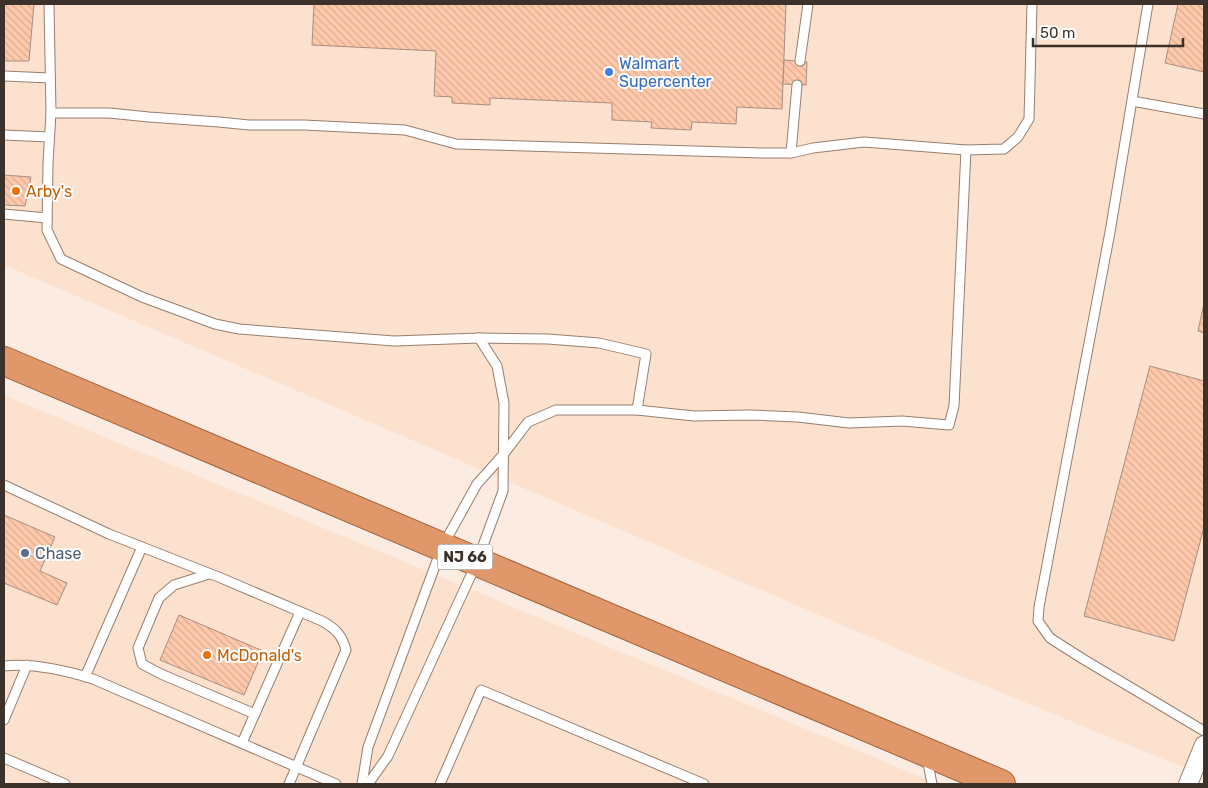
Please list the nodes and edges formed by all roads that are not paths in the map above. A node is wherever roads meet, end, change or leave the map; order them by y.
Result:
1 (48, 4) edge
2 (808, 4) edge
3 (1032, 4) edge
4 (1148, 4) edge
5 (800, 61) dead end
6 (4, 76) edge
7 (50, 78) junction
8 (797, 85) dead end
9 (1132, 101) junction
10 (51, 113) junction
11 (1204, 114) edge
12 (4, 135) edge
13 (49, 137) junction
14 (966, 150) junction
15 (791, 153) junction
16 (4, 214) edge
17 (47, 218) junction
18 (479, 338) junction
19 (4, 361) edge
20 (637, 410) junction
21 (503, 455) junction
22 (4, 485) edge
23 (142, 547) junction
24 (442, 547) junction
25 (477, 562) junction
26 (209, 574) junction
27 (300, 612) junction
28 (27, 665) junction
29 (4, 666) edge
30 (85, 677) junction
31 (255, 714) junction
32 (4, 720) edge
33 (1204, 731) edge
34 (242, 743) junction
35 (1204, 745) edge
36 (926, 752) junction
37 (4, 758) edge
38 (297, 767) junction
39 (986, 781) edge
40 (65, 784) edge
41 (289, 784) edge
42 (336, 784) edge
43 (362, 784) edge
44 (368, 784) edge
45 (440, 784) edge
46 (704, 784) edge
47 (932, 784) edge
48 (1188, 784) edge

1 - 7 lane
2 - 5 lane
3 - 14 lane
4 - 9 lane
6 - 7 lane
7 - 10 lane
8 - 15 lane
9 - 11 lane
9 - 33 lane
10 - 13 lane
10 - 15 lane
12 - 13 lane
13 - 17 lane
14 - 15 lane
14 - 20 lane
16 - 17 lane
17 - 18 lane
18 - 20 lane
18 - 21 lane
19 - 24 highway, NJ 66
20 - 21 lane
21 - 24 lane
21 - 25 lane
22 - 23 lane
23 - 26 lane
23 - 30 lane
24 - 25 highway, NJ 66
24 - 43 lane
25 - 36 highway, NJ 66
25 - 44 lane
26 - 27 lane
26 - 31 lane
27 - 31 lane
27 - 38 lane
28 - 29 lane
28 - 30 lane
28 - 32 lane
30 - 34 lane
31 - 34 lane
34 - 38 lane
35 - 48 street
36 - 39 highway, NJ 66
36 - 47 lane
37 - 40 lane
38 - 41 lane
38 - 42 lane
45 - 46 lane

